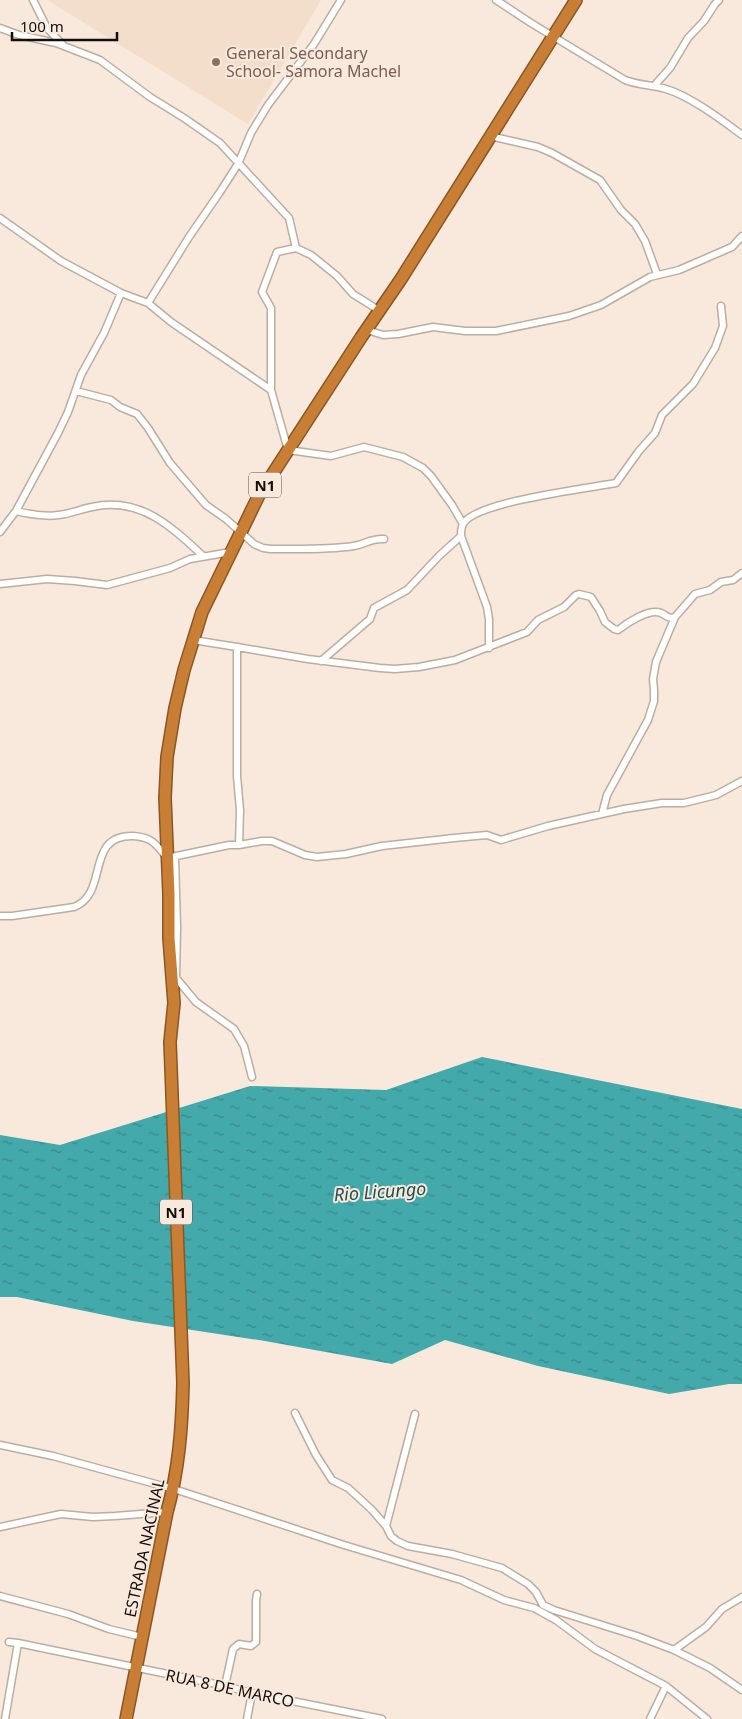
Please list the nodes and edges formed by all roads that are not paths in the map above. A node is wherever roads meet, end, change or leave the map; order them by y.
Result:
1 (33, 0) edge
2 (341, 0) edge
3 (496, 0) edge
4 (576, 0) edge
5 (719, 0) edge
6 (0, 28) edge
7 (553, 36) junction
8 (64, 46) junction
9 (654, 86) junction
10 (742, 135) edge
11 (490, 136) junction
12 (238, 164) junction
13 (0, 218) edge
14 (742, 236) edge
15 (296, 248) junction
16 (657, 274) junction
17 (121, 293) junction
18 (148, 303) junction
19 (721, 306) dead end
20 (380, 311) junction
21 (368, 330) junction
22 (271, 390) junction
23 (76, 391) junction
24 (288, 450) junction
25 (16, 511) junction
26 (463, 524) junction
27 (241, 531) junction
28 (0, 532) edge
29 (462, 536) junction
30 (384, 539) dead end
31 (231, 552) junction
32 (203, 556) junction
33 (742, 573) edge
34 (0, 584) edge
35 (675, 617) junction
36 (193, 640) junction
37 (236, 648) junction
38 (489, 648) junction
39 (321, 661) junction
40 (742, 782) edge
41 (602, 814) junction
42 (239, 845) junction
43 (171, 858) junction
44 (0, 916) edge
45 (252, 1077) dead end
46 (295, 1413) dead end
47 (415, 1414) dead end
48 (0, 1445) edge
49 (174, 1488) junction
50 (167, 1512) junction
51 (386, 1526) junction
52 (0, 1527) edge
53 (257, 1594) dead end
54 (0, 1596) edge
55 (742, 1597) edge
56 (142, 1637) junction
57 (9, 1642) dead end
58 (18, 1643) junction
59 (674, 1650) junction
60 (136, 1668) junction
61 (225, 1686) junction
62 (666, 1686) junction
63 (742, 1690) edge
64 (252, 1694) junction
65 (368, 1718) edge
66 (5, 1719) edge
67 (126, 1719) edge
68 (247, 1719) edge
69 (382, 1719) edge
70 (650, 1719) edge
71 (707, 1719) edge

1 - 8 street
2 - 12 street
3 - 7 street
4 - 7 highway, N1
5 - 9 street
6 - 8 street
7 - 9 street
7 - 11 highway, N1
8 - 12 street
9 - 10 street
11 - 16 street
11 - 20 highway, N1
12 - 15 street
12 - 18 street
13 - 17 street
14 - 16 street
15 - 20 street
15 - 22 street
16 - 21 street
17 - 18 street
17 - 23 street
18 - 22 street
19 - 26 street
20 - 21 highway, N1
21 - 24 highway, N1
22 - 24 street
23 - 25 street
23 - 27 street
24 - 26 street
24 - 27 highway, N1
25 - 28 street
25 - 32 street
26 - 29 street
27 - 30 street
27 - 31 highway, N1
29 - 38 street
29 - 39 street
31 - 32 street
31 - 36 highway, N1
32 - 34 street
33 - 35 street
35 - 38 street
35 - 41 street
36 - 37 street
36 - 43 highway, N1
37 - 39 street
37 - 42 street
38 - 39 street
40 - 41 street
41 - 42 street
42 - 43 street
43 - 44 street
43 - 45 street
43 - 49 highway, ESTRADA NACINAL / N1
46 - 51 street
47 - 51 street
48 - 49 street
49 - 50 highway, ESTRADA NACINAL / N1
49 - 62 street
50 - 52 street
50 - 56 highway, ESTRADA NACINAL / N1
51 - 59 street
53 - 61 street
54 - 56 street
55 - 59 street
56 - 60 highway, ESTRADA NACINAL / N1
57 - 58 street, RUA 8 DE MARCO
58 - 60 street, RUA 8 DE MARCO
58 - 66 street
59 - 63 street
60 - 61 street, RUA 8 DE MARCO
60 - 67 highway, ESTRADA NACINAL / N1
61 - 64 street, RUA 8 DE MARCO
62 - 70 street
62 - 71 street
64 - 65 street, RUA 8 DE MARCO
64 - 68 street
65 - 69 street, RUA 8 DE MARCO

